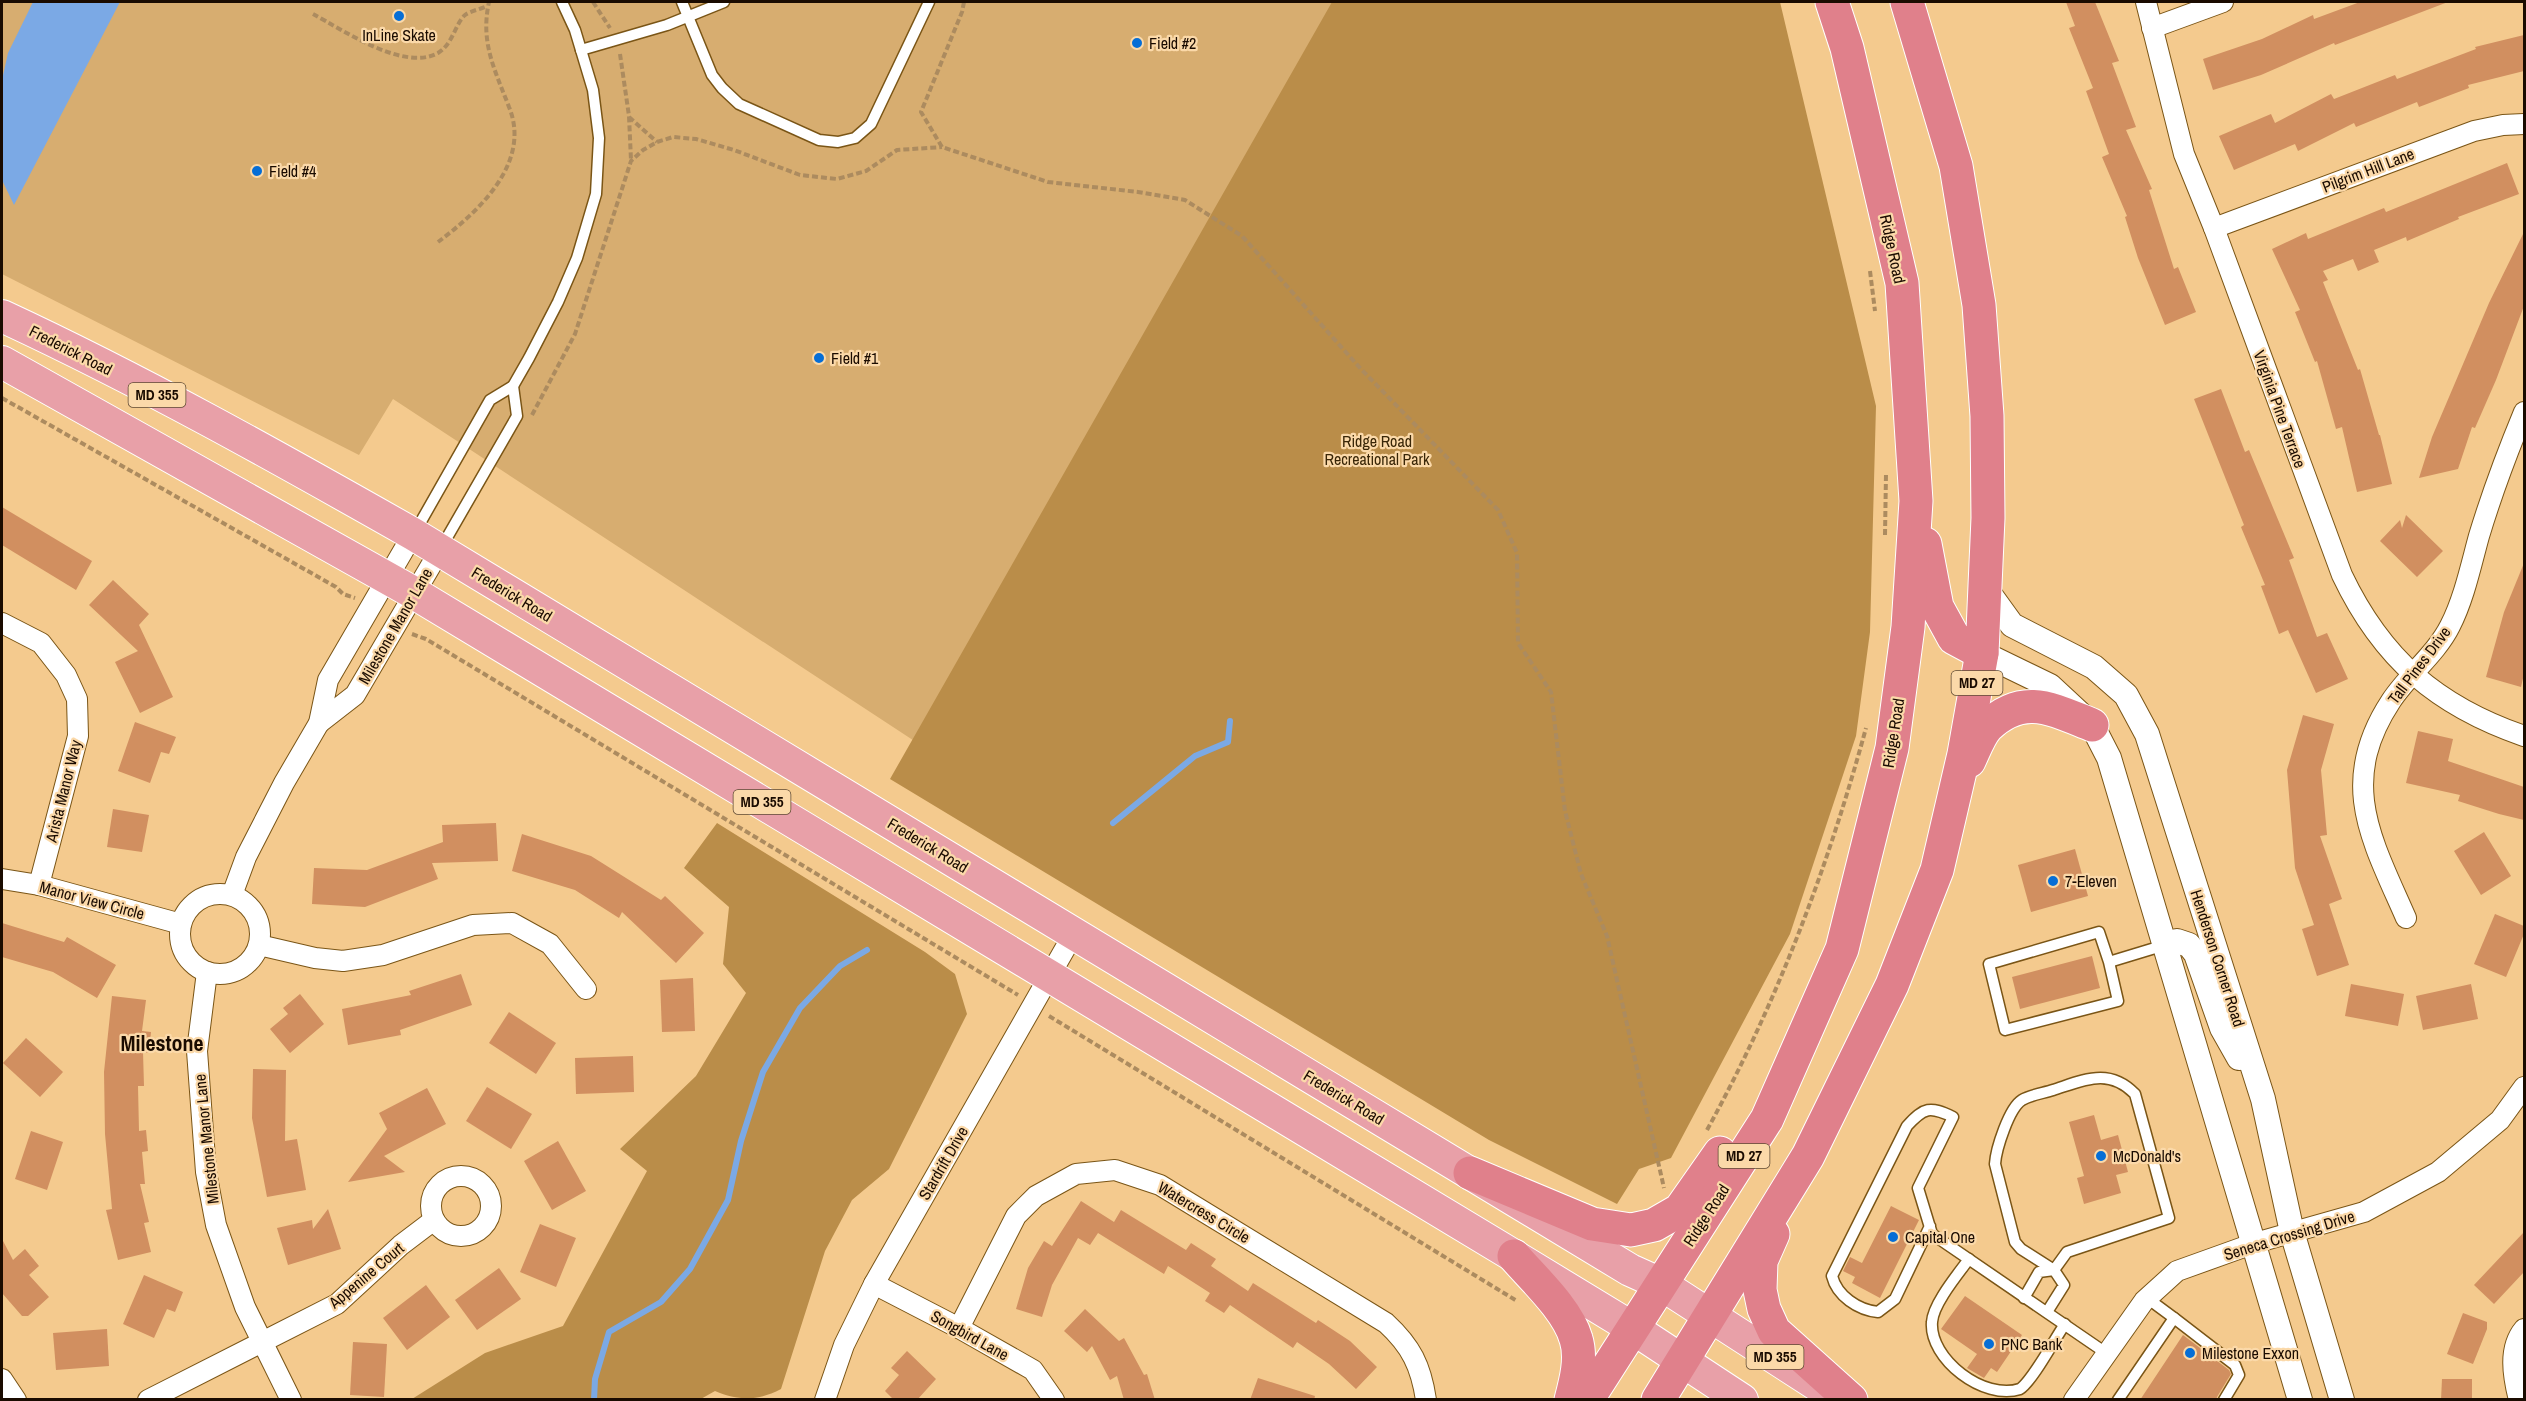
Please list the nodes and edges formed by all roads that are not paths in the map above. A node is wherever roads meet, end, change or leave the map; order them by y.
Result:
1 (562, 2) edge
2 (682, 2) edge
3 (724, 2) edge
4 (929, 2) edge
5 (1832, 2) edge
6 (1907, 2) edge
7 (2146, 2) edge
8 (2223, 2) edge
9 (688, 17) junction
10 (2152, 28) junction
11 (581, 50) junction
12 (2524, 124) edge
13 (2214, 228) junction
14 (2, 316) edge
15 (2, 362) edge
16 (513, 386) junction
17 (2524, 412) edge
18 (1916, 501) junction
19 (413, 534) junction
20 (440, 550) junction
21 (388, 578) junction
22 (1986, 589) junction
23 (414, 593) junction
24 (2, 623) edge
25 (1982, 653) junction
26 (2411, 674) junction
27 (319, 723) junction
28 (2092, 725) junction
29 (2524, 736) edge
30 (1958, 781) junction
31 (2, 879) edge
32 (39, 885) junction
33 (232, 895) junction
34 (2406, 918) dead end
35 (181, 924) junction
36 (1074, 933) junction
37 (259, 945) junction
38 (2165, 945) junction
39 (2109, 962) junction
40 (207, 972) junction
41 (1048, 975) junction
42 (586, 989) dead end
43 (1811, 1020) junction
44 (2524, 1087) edge
45 (2263, 1099) junction
46 (1808, 1156) junction
47 (1470, 1173) junction
48 (434, 1220) dead end
49 (1930, 1226) junction
50 (2292, 1232) junction
51 (2254, 1243) junction
52 (1514, 1256) junction
53 (1969, 1259) junction
54 (2054, 1270) junction
55 (873, 1284) junction
56 (1661, 1284) junction
57 (2024, 1298) junction
58 (2147, 1298) junction
59 (2047, 1312) junction
60 (1710, 1314) junction
61 (2174, 1318) junction
62 (2065, 1324) junction
63 (959, 1328) junction
64 (1634, 1329) junction
65 (2524, 1329) edge
66 (262, 1342) junction
67 (2106, 1353) junction
68 (1681, 1360) junction
69 (2, 1379) edge
70 (2075, 1399) edge
71 (16, 1400) edge
72 (148, 1400) edge
73 (291, 1400) edge
74 (825, 1400) edge
75 (1054, 1400) edge
76 (1426, 1400) edge
77 (1571, 1400) edge
78 (1587, 1400) edge
79 (1658, 1400) edge
80 (1742, 1400) edge
81 (1840, 1400) edge
82 (1851, 1400) edge
83 (2118, 1400) edge
84 (2224, 1400) edge
85 (2300, 1400) edge
86 (2342, 1400) edge
87 (2519, 1400) edge

1 - 11 lane
2 - 9 lane
3 - 9 lane
4 - 9 lane
5 - 18 highway, Ridge Road / MD 27
6 - 22 highway, MD 27
7 - 10 street, Virginia Pine Terrace
8 - 10 street
9 - 11 lane
10 - 13 street, Virginia Pine Terrace
11 - 16 lane
12 - 13 street, Pilgrim Hill Lane
13 - 26 street, Virginia Pine Terrace
14 - 19 main road, Frederick Road / MD 355
15 - 21 main road, MD 355
16 - 19 lane
16 - 20 lane
17 - 26 street, Tall Pines Drive
18 - 25 highway
18 - 43 highway, Ridge Road / MD 27
19 - 20 main road, Frederick Road / MD 355
19 - 21 street, Milestone Manor Lane
20 - 23 street, Milestone Manor Lane
20 - 36 main road, Frederick Road / MD 355
21 - 23 main road, MD 355
21 - 27 street, Milestone Manor Lane
22 - 25 highway, MD 27
22 - 45 street, Henderson Corner Road
23 - 27 street, Milestone Manor Lane
23 - 41 main road, MD 355
24 - 32 street, Arista Manor Way
25 - 28 street
25 - 30 highway, MD 27
26 - 29 street, Virginia Pine Terrace
26 - 34 street, Tall Pines Drive
27 - 33 street, Milestone Manor Lane
28 - 30 highway
28 - 38 street
30 - 46 highway, MD 27
31 - 32 street, Manor View Circle
32 - 35 street, Manor View Circle
33 - 35 street
33 - 37 street
35 - 40 street
36 - 41 street, Stardrift Drive
36 - 47 main road, Frederick Road / MD 355
37 - 40 street
37 - 42 street
38 - 39 lane
38 - 45 street
38 - 51 street
39 - 39 lane
40 - 66 street, Milestone Manor Lane
41 - 52 main road, MD 355
41 - 55 street, Stardrift Drive
43 - 47 highway
43 - 56 highway, Ridge Road / MD 27
44 - 50 street, Seneca Crossing Drive
45 - 50 street, Henderson Corner Road
46 - 60 highway, MD 27
46 - 82 highway
47 - 56 main road, Frederick Road / MD 355
48 - 66 street, Appenine Court
49 - 49 lane
49 - 53 lane
50 - 51 street, Seneca Crossing Drive
50 - 86 street, Henderson Corner Road
51 - 58 street, Seneca Crossing Drive
51 - 85 street
52 - 64 main road, MD 355
52 - 77 highway
53 - 57 lane
53 - 62 lane
54 - 54 lane
54 - 57 lane
54 - 59 lane
55 - 63 street, Songbird Lane
55 - 74 street, Stardrift Drive
56 - 60 main road, Frederick Road / MD 355
56 - 64 highway, Ridge Road / MD 27
57 - 59 lane
58 - 61 lane
58 - 67 street, Seneca Crossing Drive
59 - 62 lane
60 - 68 highway, MD 27
60 - 81 main road, Frederick Road / MD 355
61 - 83 lane
61 - 84 lane
62 - 67 lane
63 - 75 street, Songbird Lane
63 - 76 street, Watercress Circle
64 - 68 main road, MD 355
64 - 78 highway, Ridge Road
65 - 87 street
66 - 72 street
66 - 73 street, Milestone Manor Lane
67 - 70 street, Seneca Crossing Drive
68 - 79 highway
68 - 80 main road, MD 355
69 - 71 street

